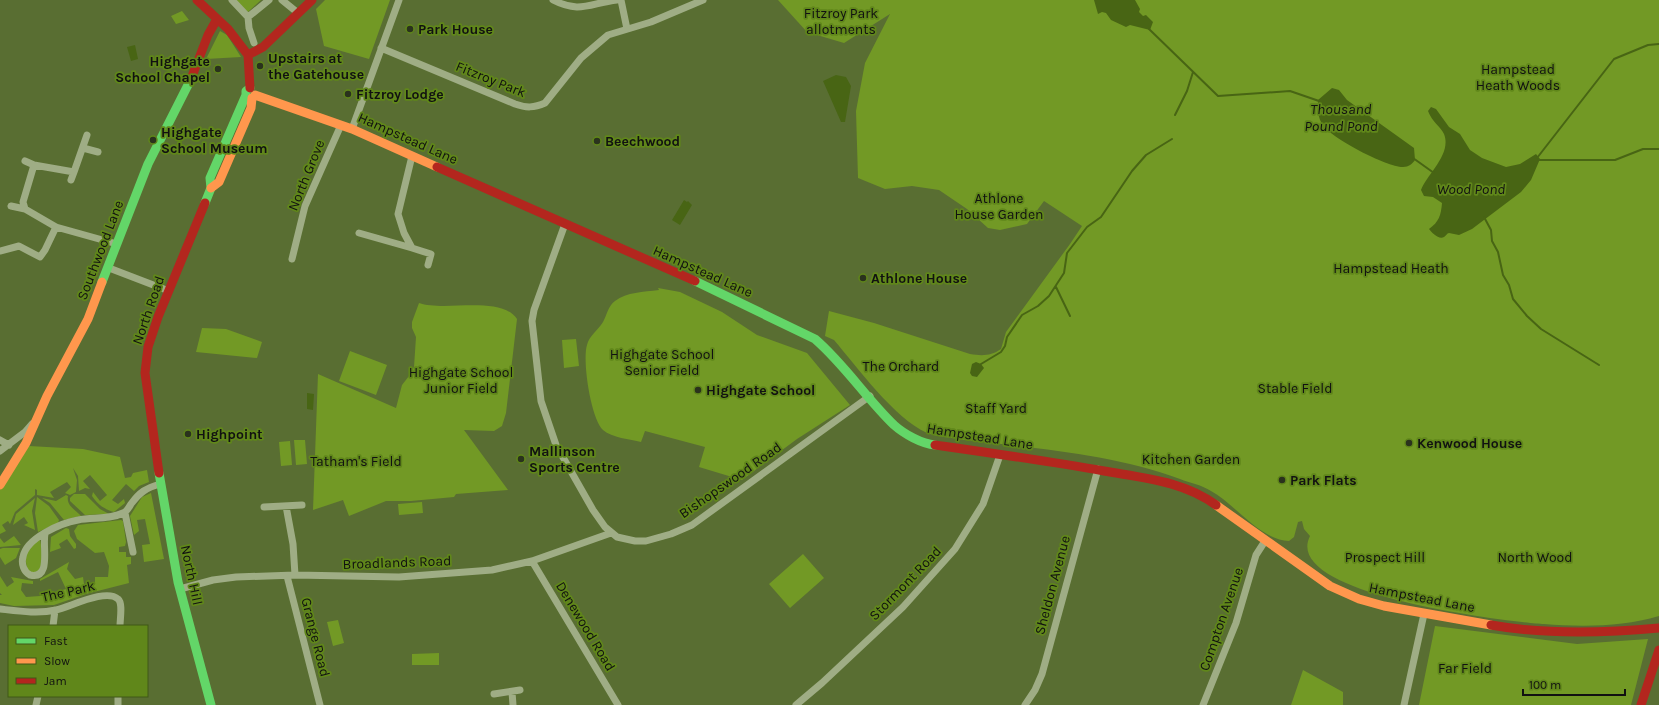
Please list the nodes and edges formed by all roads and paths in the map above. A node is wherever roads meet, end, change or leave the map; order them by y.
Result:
1 (197, 0) edge
2 (232, 0) edge
3 (269, 0) edge
4 (282, 0) edge
5 (312, 0) edge
6 (399, 0) edge
7 (553, 0) edge
8 (617, 0) edge
9 (621, 0) edge
10 (703, 0) edge
11 (298, 13) junction
12 (248, 17) junction
13 (217, 19) junction
14 (627, 29) junction
15 (254, 43) dead end
16 (381, 48) junction
17 (248, 55) junction
18 (251, 94) junction
19 (341, 125) junction
20 (352, 129) junction
21 (87, 134) dead end
22 (83, 148) junction
23 (98, 152) dead end
24 (412, 156) junction
25 (25, 161) dead end
26 (34, 165) junction
27 (74, 172) junction
28 (71, 180) dead end
29 (11, 206) dead end
30 (25, 209) junction
31 (565, 224) junction
32 (56, 227) junction
33 (359, 233) dead end
34 (117, 244) junction
35 (412, 248) junction
36 (0, 250) edge
37 (292, 259) dead end
38 (428, 265) dead end
39 (109, 268) junction
40 (168, 291) junction
41 (870, 396) junction
42 (36, 420) junction
43 (0, 440) edge
44 (9, 445) junction
45 (154, 448) joint
46 (0, 451) edge
47 (1000, 455) junction
48 (1098, 469) junction
49 (160, 484) junction
50 (0, 485) edge
51 (302, 505) dead end
52 (286, 506) junction
53 (264, 507) dead end
54 (125, 513) junction
55 (611, 533) junction
56 (45, 534) junction
57 (1265, 542) junction
58 (133, 552) dead end
59 (532, 561) junction
60 (295, 575) junction
61 (287, 576) junction
62 (180, 589) junction
63 (0, 609) edge
64 (56, 610) junction
65 (1424, 614) junction
66 (53, 625) edge
67 (120, 625) edge
68 (1659, 628) edge
69 (1659, 650) edge
70 (520, 690) dead end
71 (512, 692) junction
72 (494, 694) dead end
73 (211, 705) edge
74 (320, 705) edge
75 (513, 705) edge
76 (618, 705) edge
77 (796, 705) edge
78 (1025, 705) edge
79 (1203, 705) edge
80 (1404, 705) edge
81 (1641, 705) edge

1 - 13 main road
2 - 12 street
3 - 12 street
4 - 11 street
5 - 11 main road
6 - 16 street
7 - 8 street
9 - 14 street
10 - 14 street, Fitzroy Park
11 - 17 main road
12 - 15 street
13 - 17 main road
13 - 34 main road, Southwood Lane
14 - 16 street, Fitzroy Park
16 - 20 street
17 - 18 main road, North Road
18 - 19 main road, Hampstead Lane
18 - 40 main road, North Road
19 - 20 main road, Hampstead Lane
19 - 37 street, North Grove
20 - 24 main road, Hampstead Lane
21 - 22 street
22 - 23 street
22 - 27 street
24 - 31 main road, Hampstead Lane
24 - 35 street
25 - 26 street
26 - 27 street
26 - 30 street
27 - 28 street
29 - 30 street
30 - 32 street
31 - 41 main road, Hampstead Lane
31 - 55 street
32 - 34 street
32 - 36 street
33 - 35 street
34 - 39 main road, Southwood Lane
35 - 38 street
39 - 40 street
39 - 42 main road, Southwood Lane
40 - 45 main road, North Road
41 - 47 main road, Hampstead Lane
41 - 55 street, Bishopswood Road
42 - 44 street
42 - 50 main road, Southwood Lane
43 - 44 street
44 - 46 street
45 - 49 main road, North Hill
47 - 48 main road, Hampstead Lane
47 - 77 street, Stormont Road
48 - 57 main road, Hampstead Lane
48 - 78 street, Sheldon Avenue
49 - 54 street
49 - 62 main road, North Hill
51 - 52 street
52 - 53 street
52 - 60 street
54 - 56 street
54 - 58 street
55 - 59 street, Broadlands Road
56 - 56 street
57 - 65 main road, Hampstead Lane
57 - 79 street, Compton Avenue
59 - 60 street, Broadlands Road
59 - 76 street, Denewood Road
60 - 61 street, Broadlands Road
61 - 62 street, Broadlands Road
61 - 74 street, Grange Road
62 - 73 main road, North Hill
63 - 64 street, The Park
64 - 66 street
64 - 67 street, The Park
65 - 68 main road, Hampstead Lane
65 - 80 street
69 - 81 main road
70 - 71 street
71 - 72 street
71 - 75 street

